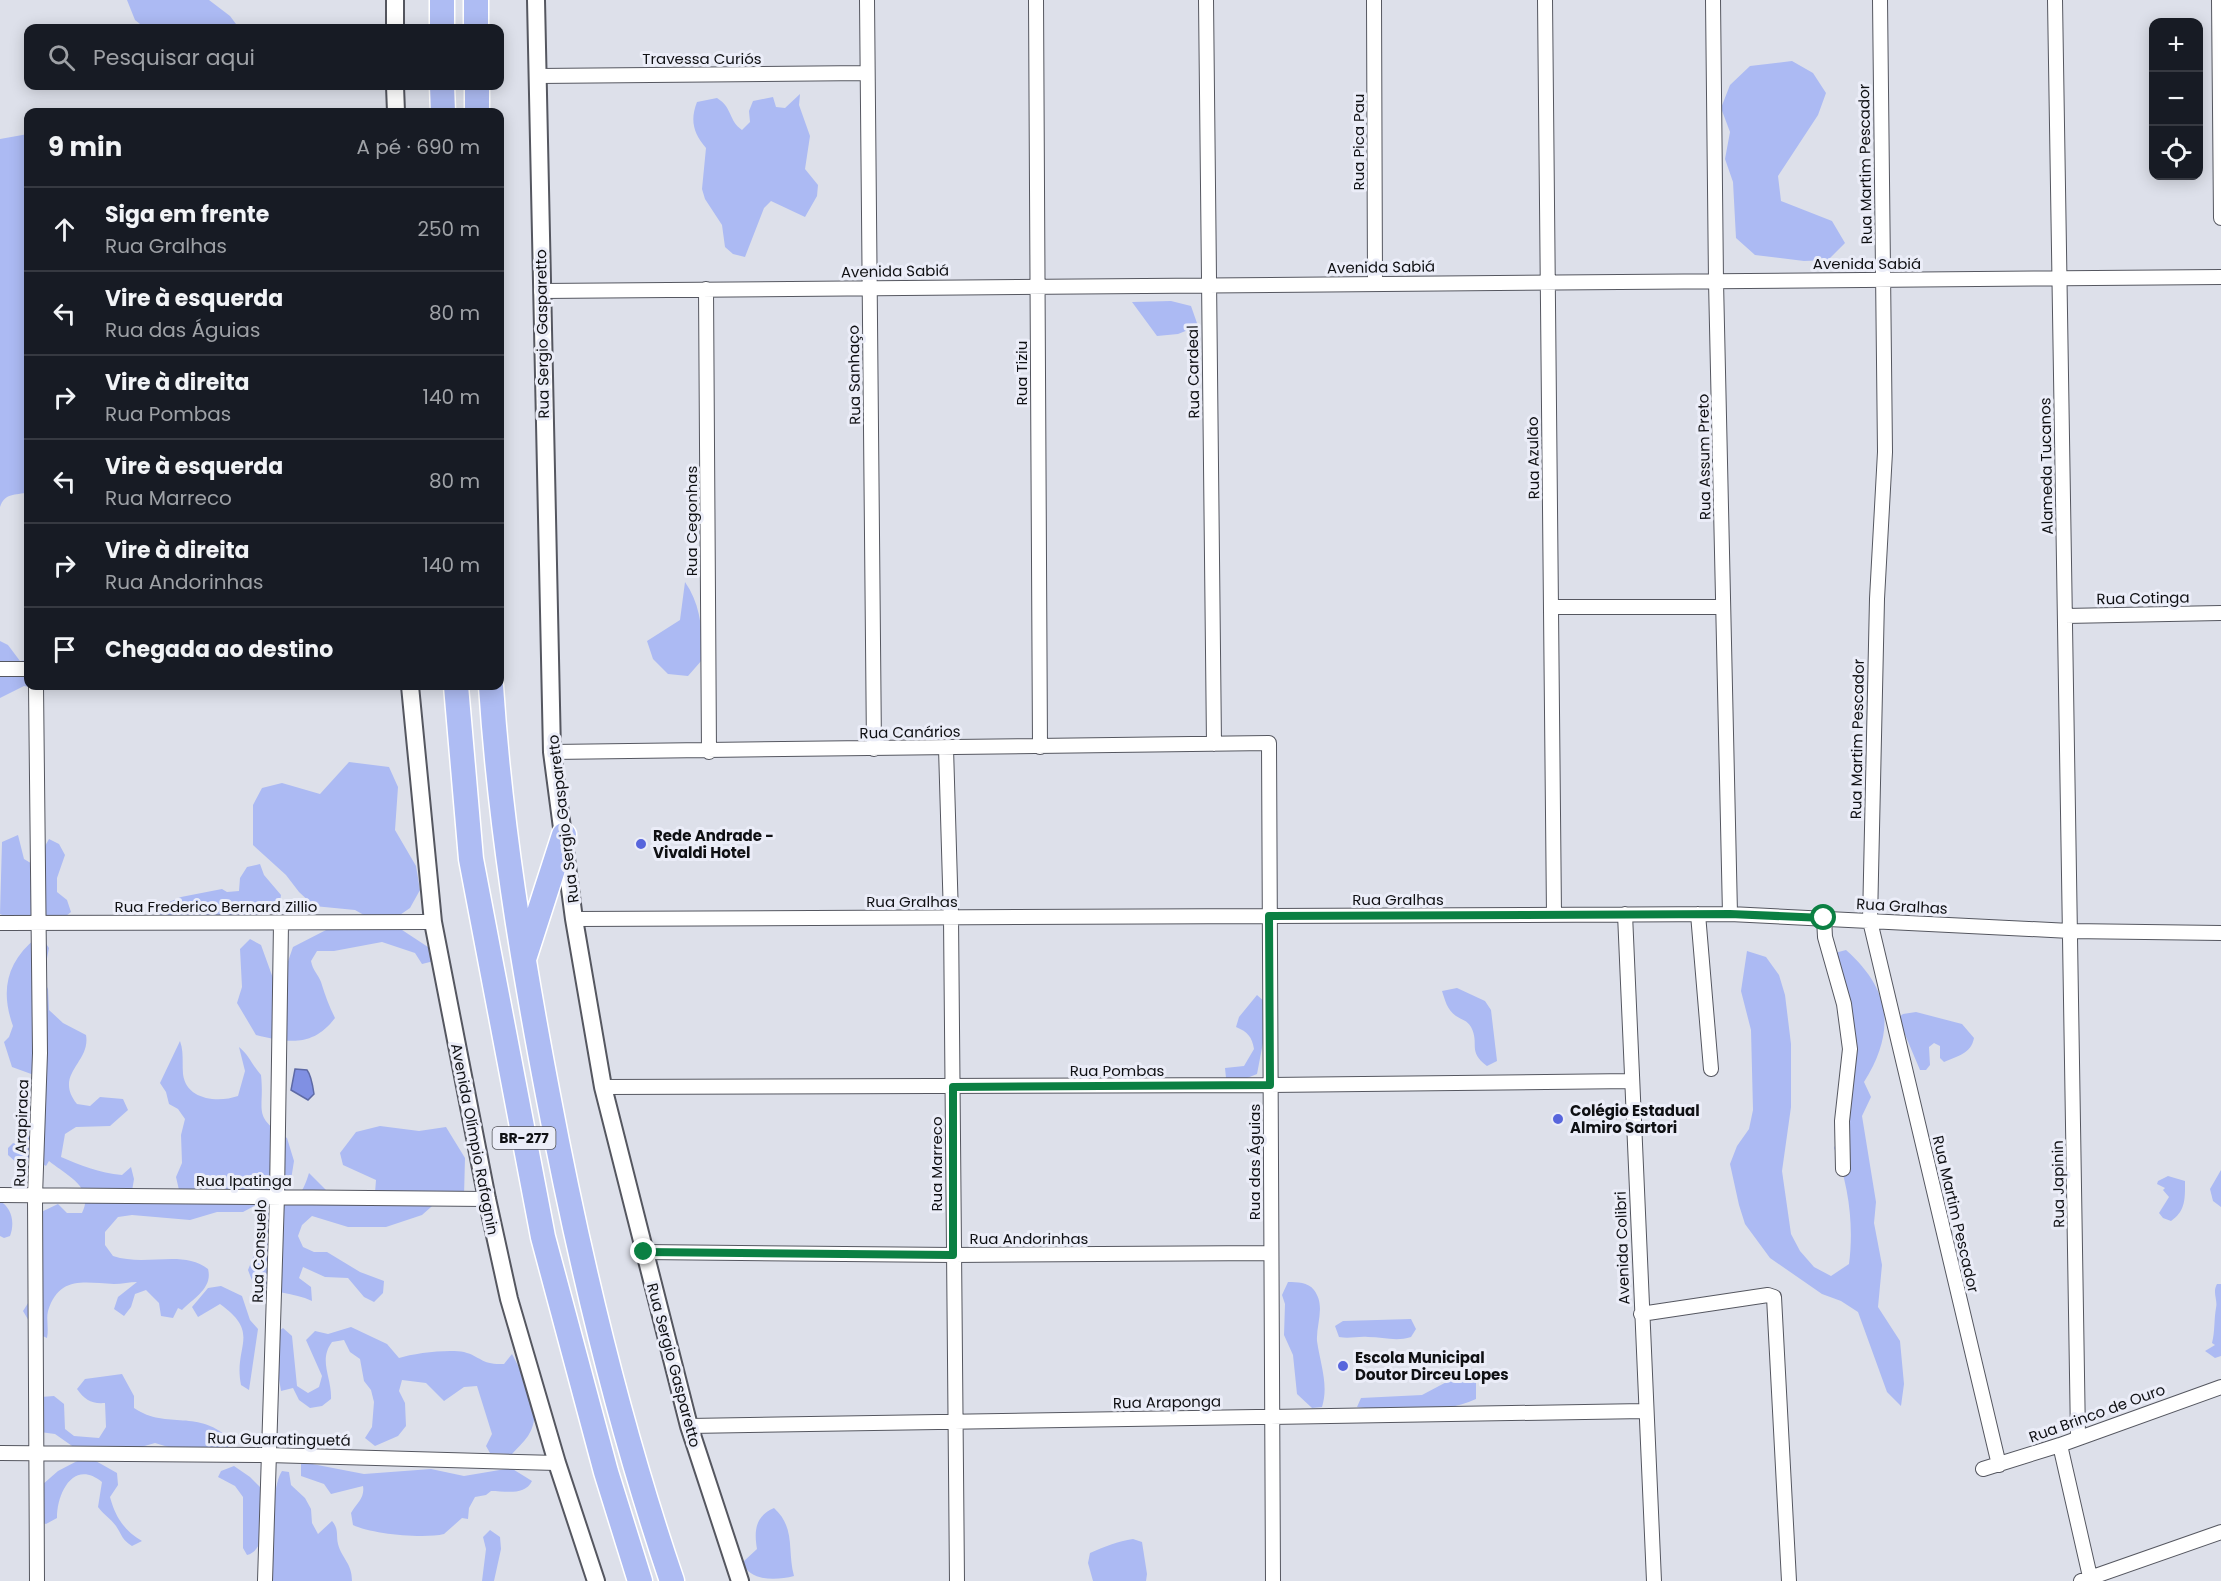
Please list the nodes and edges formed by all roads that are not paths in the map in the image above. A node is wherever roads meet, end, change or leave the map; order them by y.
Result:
1 (395, 0) edge
2 (442, 0) edge
3 (476, 0) edge
4 (537, 0) edge
5 (867, 0) edge
6 (1036, 0) edge
7 (1206, 0) edge
8 (1374, 0) edge
9 (1545, 0) edge
10 (1713, 0) edge
11 (1881, 0) edge
12 (2055, 0) edge
13 (2219, 0) edge
14 (395, 24) edge
15 (442, 24) edge
16 (476, 24) edge
17 (867, 74) junction
18 (538, 76) junction
19 (395, 90) edge
20 (442, 90) edge
21 (477, 90) edge
22 (396, 108) edge
23 (443, 108) edge
24 (477, 108) edge
25 (2221, 218) edge
26 (2221, 277) edge
27 (2060, 278) junction
28 (1883, 279) junction
29 (1716, 281) junction
30 (1548, 282) junction
31 (1375, 284) junction
32 (1209, 285) junction
33 (1037, 286) junction
34 (870, 288) junction
35 (706, 289) junction
36 (541, 291) junction
37 (1551, 607) junction
38 (1723, 607) junction
39 (2221, 613) edge
40 (2065, 616) junction
41 (0, 669) edge
42 (24, 669) edge
43 (36, 690) edge
44 (410, 690) edge
45 (456, 690) edge
46 (491, 690) edge
47 (1269, 743) joint
48 (1214, 744) junction
49 (1040, 747) junction
50 (946, 748) junction
51 (874, 749) junction
52 (552, 752) junction
53 (709, 752) junction
54 (564, 835) junction
55 (1625, 914) junction
56 (1698, 914) junction
57 (1730, 914) junction
58 (1554, 915) junction
59 (1269, 916) junction
60 (951, 917) junction
61 (1824, 918) junction
62 (574, 919) junction
63 (1870, 921) junction
64 (433, 922) junction
65 (0, 923) edge
66 (39, 923) junction
67 (281, 923) junction
68 (2070, 931) junction
69 (2221, 933) edge
70 (523, 964) junction
71 (1711, 1069) dead end
72 (1632, 1081) junction
73 (1270, 1085) junction
74 (603, 1087) junction
75 (953, 1087) junction
76 (1843, 1169) dead end
77 (0, 1195) edge
78 (35, 1196) junction
79 (277, 1196) junction
80 (487, 1199) junction
81 (644, 1252) junction
82 (1271, 1253) junction
83 (953, 1255) junction
84 (1641, 1314) junction
85 (2221, 1387) edge
86 (1645, 1412) junction
87 (1272, 1417) junction
88 (956, 1422) junction
89 (689, 1426) junction
90 (2078, 1437) junction
91 (2060, 1445) junction
92 (0, 1454) edge
93 (34, 1454) junction
94 (268, 1455) junction
95 (557, 1462) junction
96 (1999, 1465) junction
97 (1983, 1469) dead end
98 (2221, 1532) edge
99 (2087, 1580) edge
100 (37, 1581) edge
101 (265, 1581) edge
102 (596, 1581) edge
103 (640, 1581) edge
104 (672, 1581) edge
105 (740, 1581) edge
106 (957, 1581) edge
107 (1273, 1581) edge
108 (1647, 1581) edge
109 (1654, 1581) edge
110 (1667, 1581) edge
111 (1789, 1581) edge

1 - 14 street
2 - 15 highway
3 - 16 highway
4 - 18 street, Rua Sergio Gasparetto
5 - 17 street, Rua Sanhaço
6 - 33 street, Rua Tiziu
7 - 32 street, Rua Cardeal
8 - 31 street, Rua Pica Pau
9 - 30 street, Rua Azulão
10 - 29 street, Rua Assum Preto
11 - 28 street, Rua Martim Pescador
12 - 27 street, Alameda Tucanos
13 - 25 street
17 - 18 street, Travessa Curiós
17 - 34 street, Rua Sanhaço
18 - 36 street, Rua Sergio Gasparetto
19 - 22 street
20 - 23 highway
21 - 24 highway
26 - 27 street, Avenida Sabiá
27 - 28 street, Avenida Sabiá
27 - 40 street, Alameda Tucanos
28 - 29 street, Avenida Sabiá
28 - 63 street, Rua Martim Pescador
29 - 30 street, Avenida Sabiá
29 - 38 street, Rua Assum Preto
30 - 31 street, Avenida Sabiá
30 - 37 street, Rua Azulão
31 - 32 street, Avenida Sabiá
32 - 33 street, Avenida Sabiá
32 - 48 street, Rua Cardeal
33 - 34 street, Avenida Sabiá
33 - 49 street, Rua Tiziu
34 - 35 street, Avenida Sabiá
34 - 51 street, Rua Sanhaço
35 - 36 street, Avenida Sabiá
35 - 53 street, Rua Cegonhas
36 - 52 street, Rua Sergio Gasparetto
37 - 38 street
37 - 58 street, Rua Azulão
38 - 57 street, Rua Assum Preto
39 - 40 street, Rua Cotinga
40 - 68 street, Alameda Tucanos
41 - 42 street
43 - 66 street, Rua Arapiraca
44 - 64 street, Avenida Olímpio Rafagnin
45 - 103 highway, BR-277
46 - 70 highway, BR-277
47 - 48 street, Rua Canários
47 - 59 street, Rua das Águias
48 - 49 street, Rua Canários
49 - 50 street, Rua Canários
50 - 51 street, Rua Canários
50 - 60 street, Rua Marreco
51 - 53 street, Rua Canários
52 - 53 street, Rua Canários
52 - 54 street, Rua Sergio Gasparetto
54 - 62 street, Rua Sergio Gasparetto
54 - 70 highway
55 - 56 street, Rua Gralhas
55 - 58 street, Rua Gralhas
55 - 72 street, Avenida Colibri
56 - 57 street, Rua Gralhas
56 - 71 street
57 - 61 street, Rua Gralhas
58 - 59 street, Rua Gralhas
59 - 60 street, Rua Gralhas
59 - 73 street, Rua das Águias
60 - 62 street, Rua Gralhas
60 - 75 street, Rua Marreco
61 - 63 street, Rua Gralhas
61 - 76 street
62 - 74 street, Rua Sergio Gasparetto
63 - 68 street, Rua Gralhas
63 - 96 street, Rua Martim Pescador
64 - 67 street, Rua Frederico Bernard Zillio
64 - 80 street, Avenida Olímpio Rafagnin
65 - 66 street, Rua Frederico Bernard Zillio
66 - 67 street, Rua Frederico Bernard Zillio
66 - 78 street, Rua Arapiraca
67 - 79 street, Rua Consuelo
68 - 69 street, Rua Gralhas
68 - 90 street, Rua Japinin
70 - 104 highway, BR-277
72 - 73 street, Rua Pombas
72 - 84 street, Avenida Colibri
73 - 75 street, Rua Pombas
73 - 82 street, Rua das Águias
74 - 75 street, Rua Pombas
74 - 81 street, Rua Sergio Gasparetto
75 - 83 street, Rua Marreco
77 - 78 street, Rua Ipatinga
78 - 79 street, Rua Ipatinga
78 - 93 street, Rua Arapiraca
79 - 80 street, Rua Ipatinga
79 - 94 street, Rua Consuelo
80 - 95 street, Avenida Olímpio Rafagnin
81 - 83 street, Rua Andorinhas
81 - 89 street, Rua Sergio Gasparetto
82 - 83 street, Rua Andorinhas
82 - 87 street, Rua das Águias
83 - 88 street, Rua Marreco
84 - 86 street, Avenida Colibri
84 - 111 street
85 - 90 street, Rua Brinco de Ouro
86 - 87 street, Rua Araponga
86 - 109 street, Avenida Colibri
87 - 88 street, Rua Araponga
87 - 107 street, Rua das Águias
88 - 89 street, Rua Araponga
88 - 106 street, Rua Marreco
89 - 105 street, Rua Sergio Gasparetto
90 - 91 street, Rua Brinco de Ouro
91 - 96 street, Rua Brinco de Ouro
91 - 99 street
92 - 93 street, Rua Guaratinguetá
93 - 94 street, Rua Guaratinguetá
93 - 100 street, Rua Arapiraca
94 - 95 street, Rua Guaratinguetá
94 - 101 street, Rua Consuelo
95 - 102 street, Avenida Olímpio Rafagnin
96 - 97 street, Rua Brinco de Ouro
98 - 99 street
108 - 109 street
109 - 110 street

